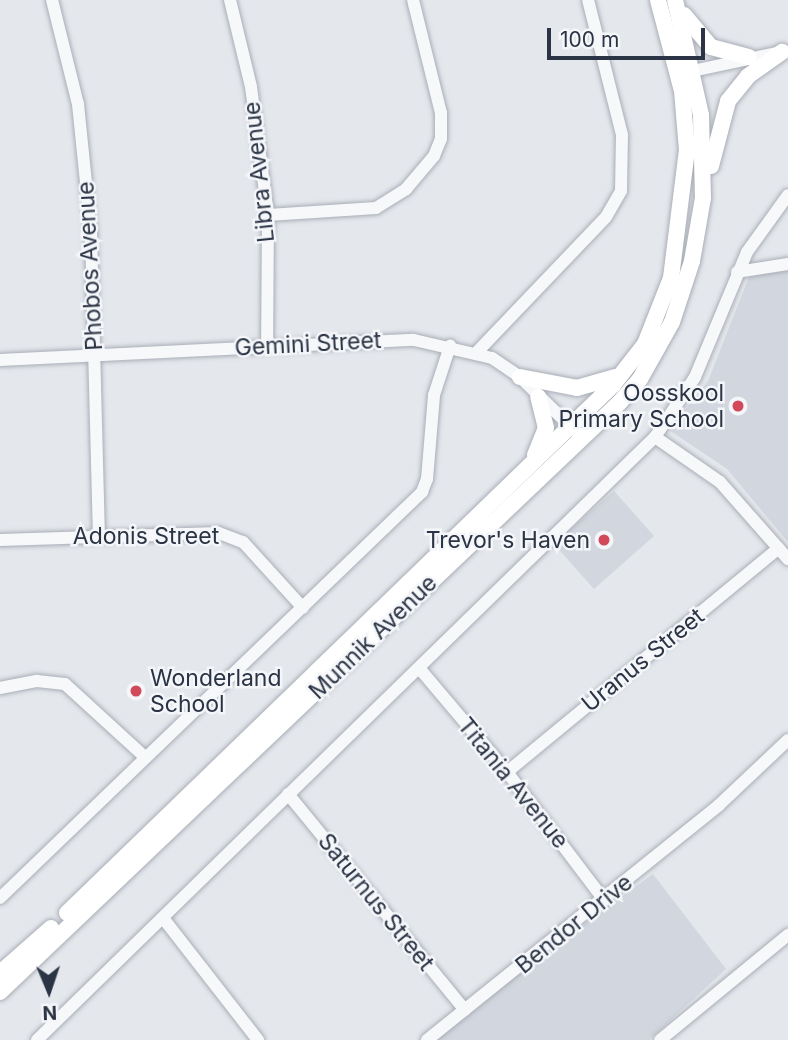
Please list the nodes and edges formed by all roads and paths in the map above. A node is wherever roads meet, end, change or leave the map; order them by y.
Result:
1 (52, 0) edge
2 (230, 0) edge
3 (413, 0) edge
4 (588, 0) edge
5 (658, 0) edge
6 (676, 0) edge
7 (785, 51) edge
8 (749, 57) junction
9 (685, 73) junction
10 (788, 195) edge
11 (703, 198) junction
12 (268, 215) junction
13 (788, 264) edge
14 (737, 272) junction
15 (267, 345) junction
16 (450, 346) junction
17 (478, 351) junction
18 (94, 355) junction
19 (0, 360) edge
20 (628, 369) junction
21 (520, 377) junction
22 (538, 397) junction
23 (576, 432) junction
24 (655, 437) junction
25 (526, 468) junction
26 (99, 535) junction
27 (0, 540) edge
28 (779, 548) junction
29 (788, 559) edge
30 (303, 608) junction
31 (419, 668) junction
32 (0, 688) edge
33 (788, 740) edge
34 (788, 752) edge
35 (145, 757) junction
36 (506, 772) junction
37 (288, 794) junction
38 (719, 805) junction
39 (0, 898) edge
40 (604, 900) junction
41 (163, 918) junction
42 (788, 935) edge
43 (0, 973) edge
44 (0, 992) edge
45 (465, 1010) junction
46 (37, 1040) edge
47 (258, 1040) edge
48 (427, 1040) edge
49 (660, 1040) edge

1 - 18 street, Phobos Avenue
2 - 12 street, Libra Avenue
3 - 12 street
4 - 17 street
5 - 9 main road, Munnik Avenue
6 - 8 main road
6 - 9 main road, Munnik Avenue
7 - 8 street
7 - 11 main road
8 - 9 street
9 - 11 main road, Munnik Avenue
9 - 20 main road, Munnik Avenue
10 - 14 street
11 - 23 main road, Munnik Avenue
12 - 15 street, Libra Avenue
13 - 14 street
14 - 24 street
15 - 16 street, Gemini Street
15 - 18 street, Gemini Street
16 - 17 street, Gemini Street
16 - 30 street
17 - 21 street, Gemini Street
18 - 19 street, Gemini Street
18 - 26 street, Phobos Avenue
20 - 21 main road
20 - 23 main road, Munnik Avenue
21 - 22 street, Gemini Street
22 - 23 street, Gemini Street
22 - 25 main road
23 - 25 main road, Munnik Avenue
23 - 44 main road, Munnik Avenue
24 - 28 street
24 - 31 street
25 - 43 main road, Munnik Avenue
26 - 27 street, Adonis Street
26 - 30 street, Adonis Street
28 - 29 street
28 - 36 street, Uranus Street
30 - 35 street
31 - 36 street, Titania Avenue
31 - 37 street
32 - 35 street
33 - 38 street, Bendor Drive
34 - 38 street, Bendor Drive
35 - 39 street
36 - 40 street, Titania Avenue
37 - 41 street
37 - 45 street, Saturnus Street
38 - 40 street, Bendor Drive
40 - 45 street, Bendor Drive
41 - 46 street
41 - 47 street
42 - 49 street
45 - 48 street, Bendor Drive

